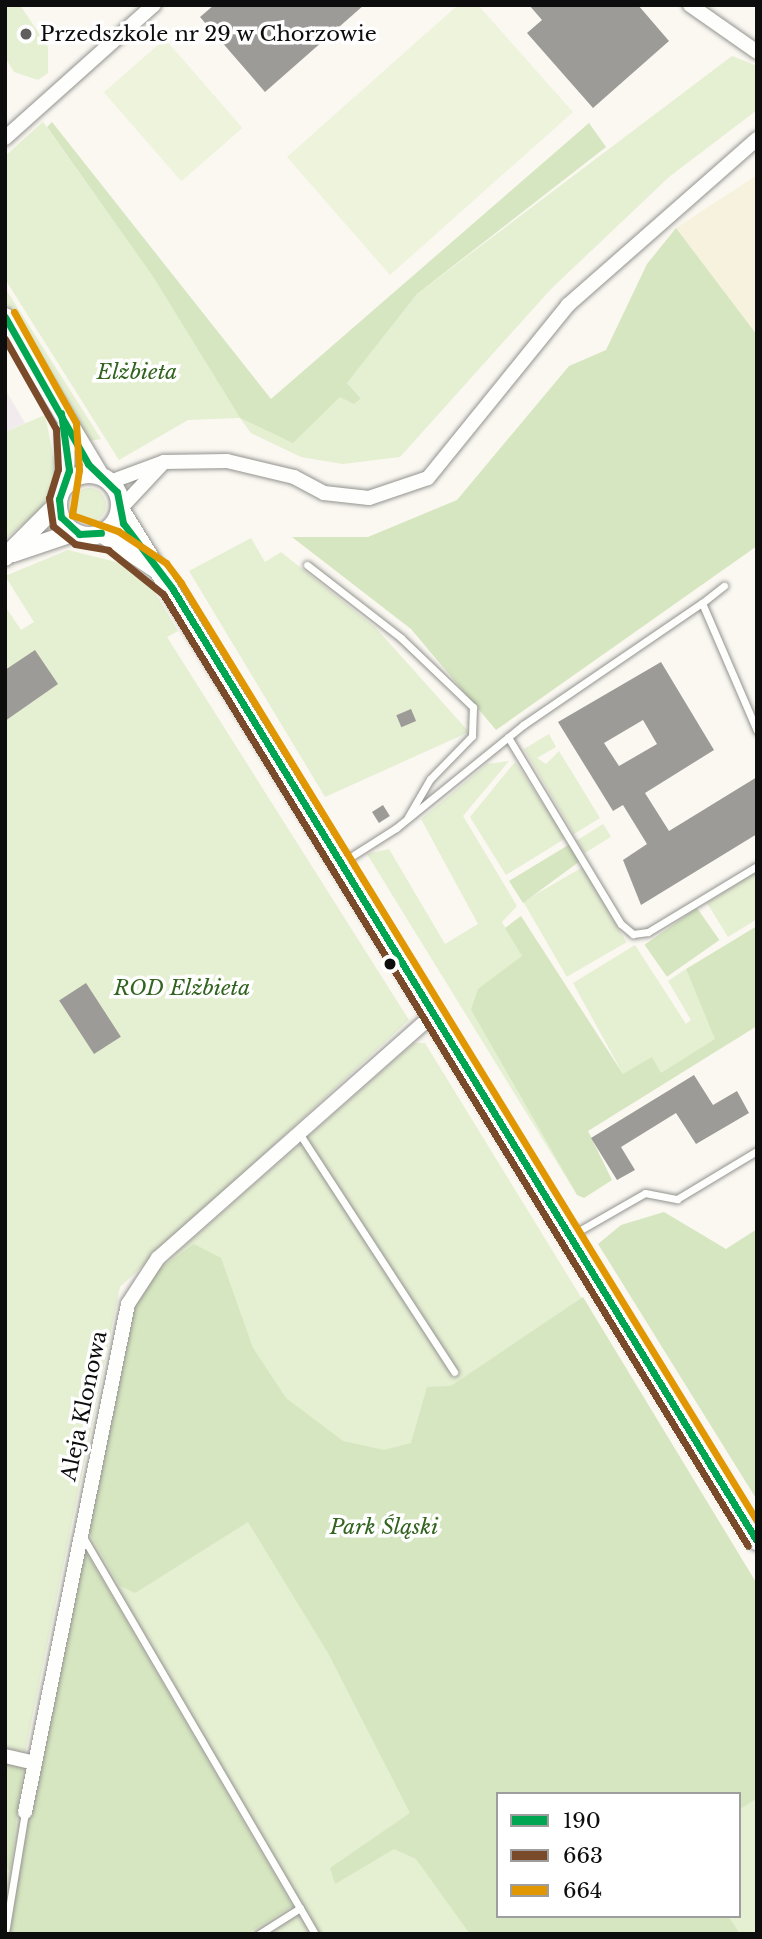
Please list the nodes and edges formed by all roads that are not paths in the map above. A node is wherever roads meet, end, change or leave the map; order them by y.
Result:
1 (154, 5) edge
2 (690, 5) edge
3 (757, 52) edge
4 (5, 138) edge
5 (757, 139) edge
6 (757, 152) edge
7 (733, 164) junction
8 (5, 317) edge
9 (66, 426) junction
10 (164, 462) junction
11 (105, 479) junction
12 (65, 486) junction
13 (58, 504) junction
14 (120, 509) junction
15 (75, 532) junction
16 (101, 533) junction
17 (9, 555) edge
18 (307, 565) dead end
19 (159, 571) junction
20 (724, 586) dead end
21 (702, 603) junction
22 (757, 731) edge
23 (508, 737) junction
24 (406, 821) junction
25 (341, 863) junction
26 (757, 866) edge
27 (434, 1014) junction
28 (299, 1132) junction
29 (757, 1151) edge
30 (570, 1236) junction
31 (454, 1372) dead end
32 (754, 1530) edge
33 (79, 1531) junction
34 (5, 1756) edge
35 (31, 1762) junction
36 (25, 1812) joint
37 (300, 1908) junction
38 (5, 1933) edge
39 (259, 1934) edge
40 (316, 1934) edge

1 - 4 street
2 - 3 street
5 - 7 street
6 - 7 street
7 - 10 street
8 - 9 street
9 - 11 street
9 - 12 street
10 - 11 street
10 - 14 street
11 - 12 street
11 - 14 street
12 - 13 street
13 - 15 street
13 - 17 street
14 - 16 street
14 - 19 street
15 - 16 street
15 - 17 street
16 - 19 street
18 - 24 lane
19 - 25 street
20 - 21 lane
21 - 22 lane
21 - 23 lane
23 - 24 lane
23 - 26 lane
24 - 25 lane
25 - 27 street
27 - 28 street, Aleja Klonowa
27 - 30 street
28 - 31 lane
28 - 33 street, Aleja Klonowa
29 - 30 lane
30 - 32 street
33 - 35 street, Aleja Klonowa
33 - 37 lane
34 - 35 street
35 - 36 street, Aleja Klonowa
36 - 38 lane, Aleja Klonowa
37 - 39 lane
37 - 40 lane

